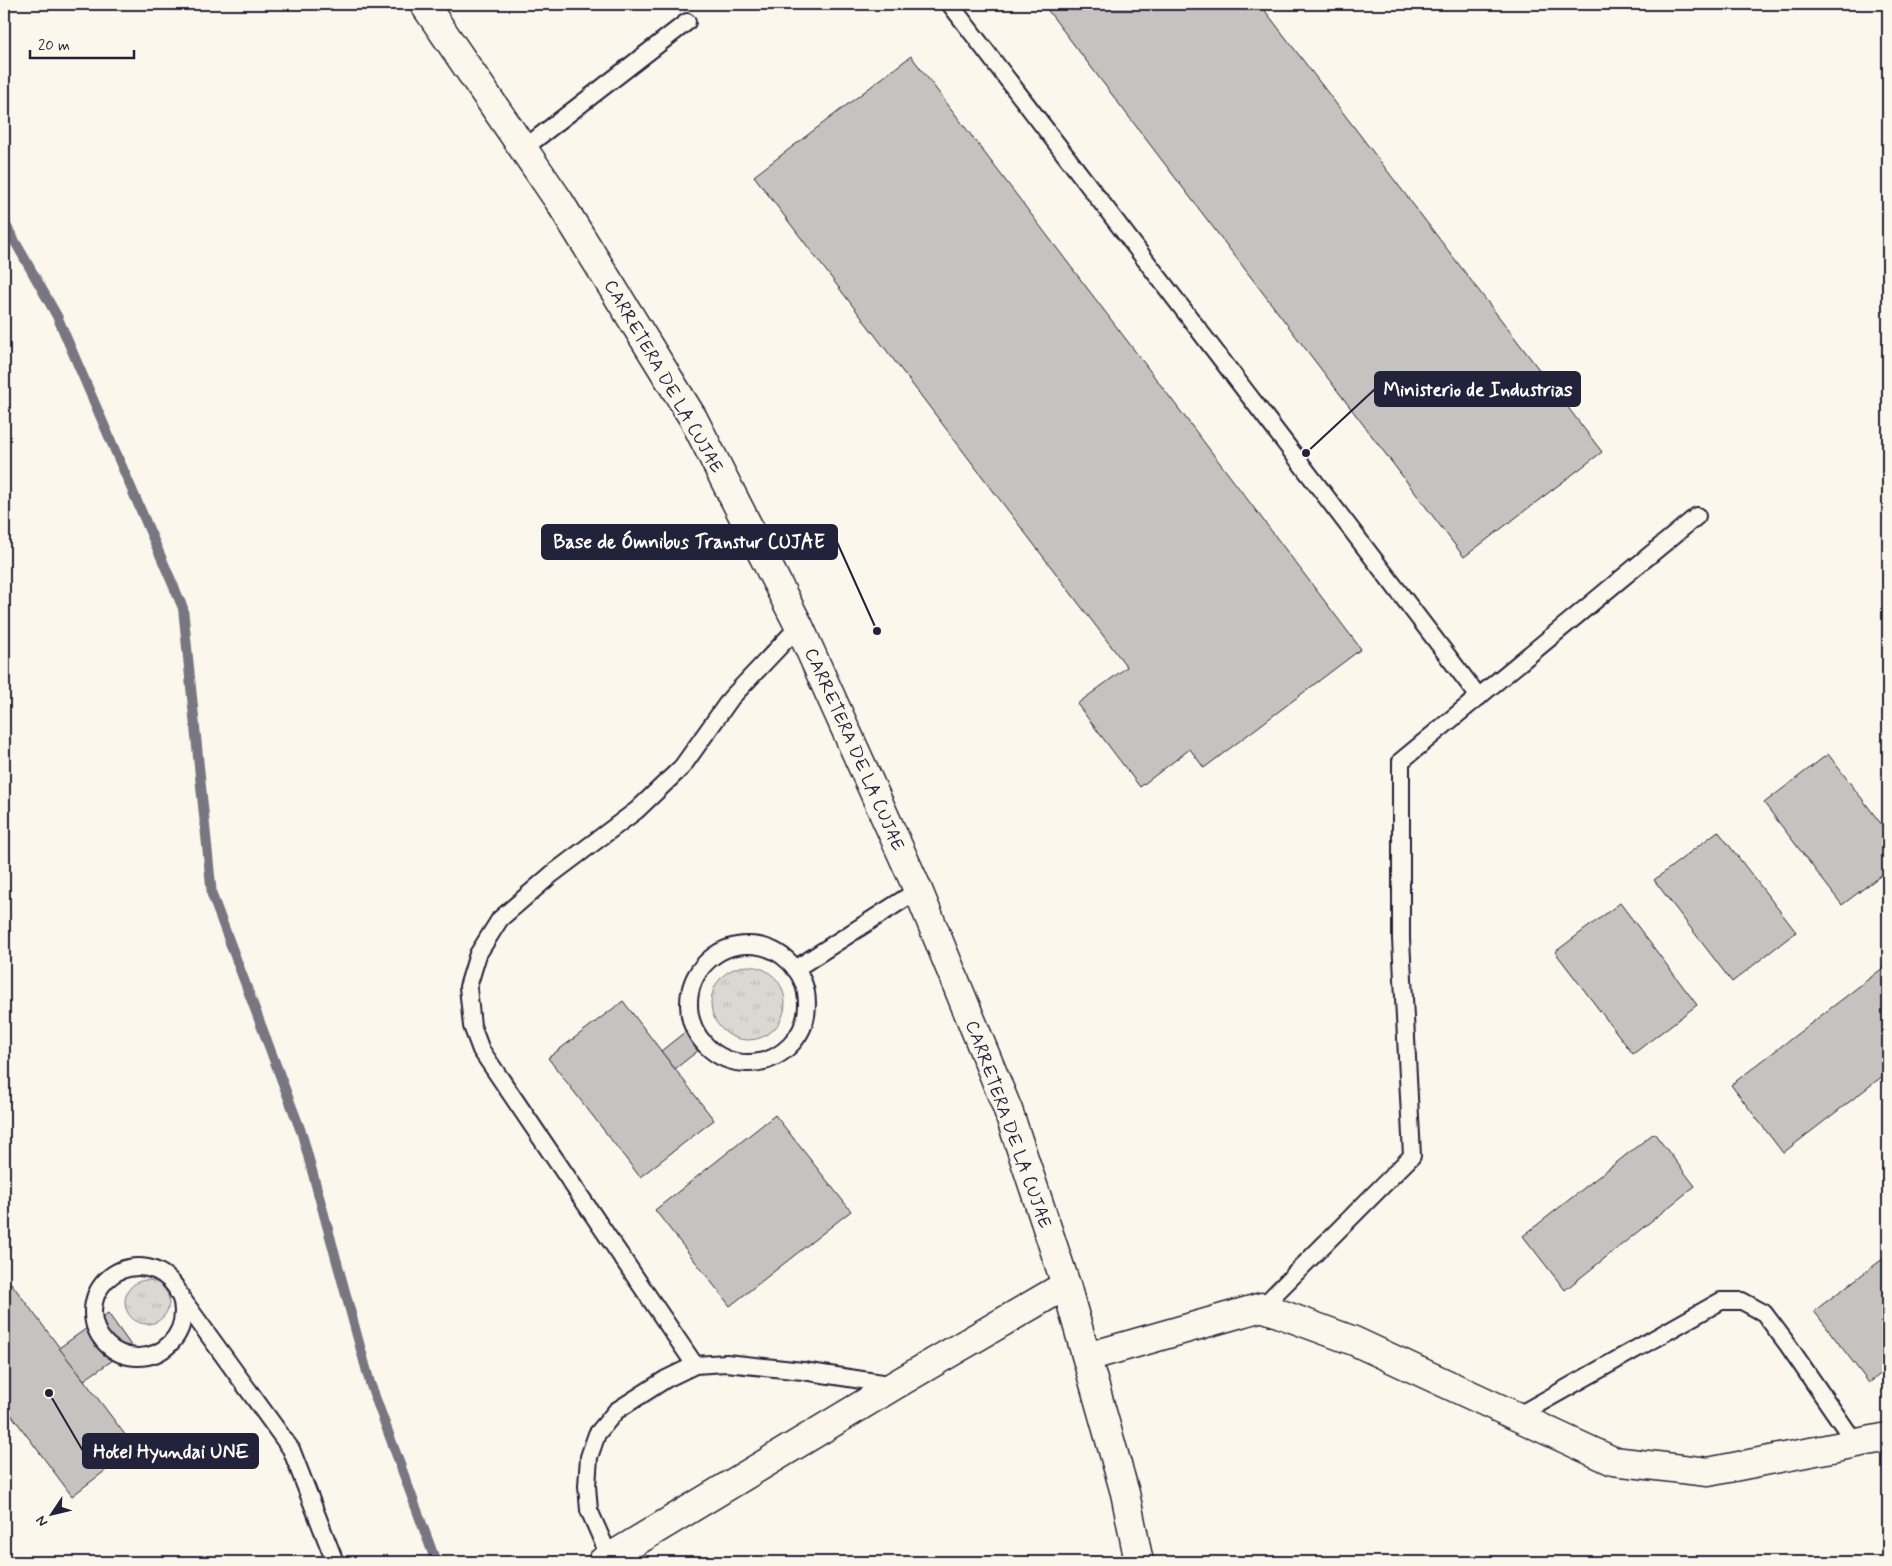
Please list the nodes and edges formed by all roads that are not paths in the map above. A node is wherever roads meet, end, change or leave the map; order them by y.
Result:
1 (424, 4) edge
2 (950, 4) edge
3 (688, 22) dead end
4 (523, 149) junction
5 (1697, 516) dead end
6 (799, 626) junction
7 (1479, 697) junction
8 (918, 890) junction
9 (795, 969) junction
10 (1066, 1285) junction
11 (178, 1293) junction
12 (1262, 1307) junction
13 (1087, 1357) junction
14 (695, 1365) junction
15 (895, 1384) junction
16 (1517, 1416) junction
17 (1888, 1437) edge
18 (1856, 1444) junction
19 (606, 1560) edge
20 (335, 1562) edge
21 (1139, 1562) edge

1 - 4 main road, CARRETERA DE LA CUJAE
2 - 7 lane
3 - 4 lane
4 - 6 main road, CARRETERA DE LA CUJAE
5 - 7 lane
6 - 8 main road, CARRETERA DE LA CUJAE
6 - 14 lane
7 - 12 lane
8 - 9 lane
8 - 10 main road, CARRETERA DE LA CUJAE
9 - 9 lane
10 - 13 main road, CARRETERA DE LA CUJAE
10 - 15 main road
11 - 11 lane
11 - 20 lane
12 - 13 main road
12 - 16 main road
13 - 21 main road, CARRETERA DE LA CUJAE
14 - 15 lane
14 - 19 lane
15 - 19 main road
16 - 18 main road
16 - 18 lane
17 - 18 main road

